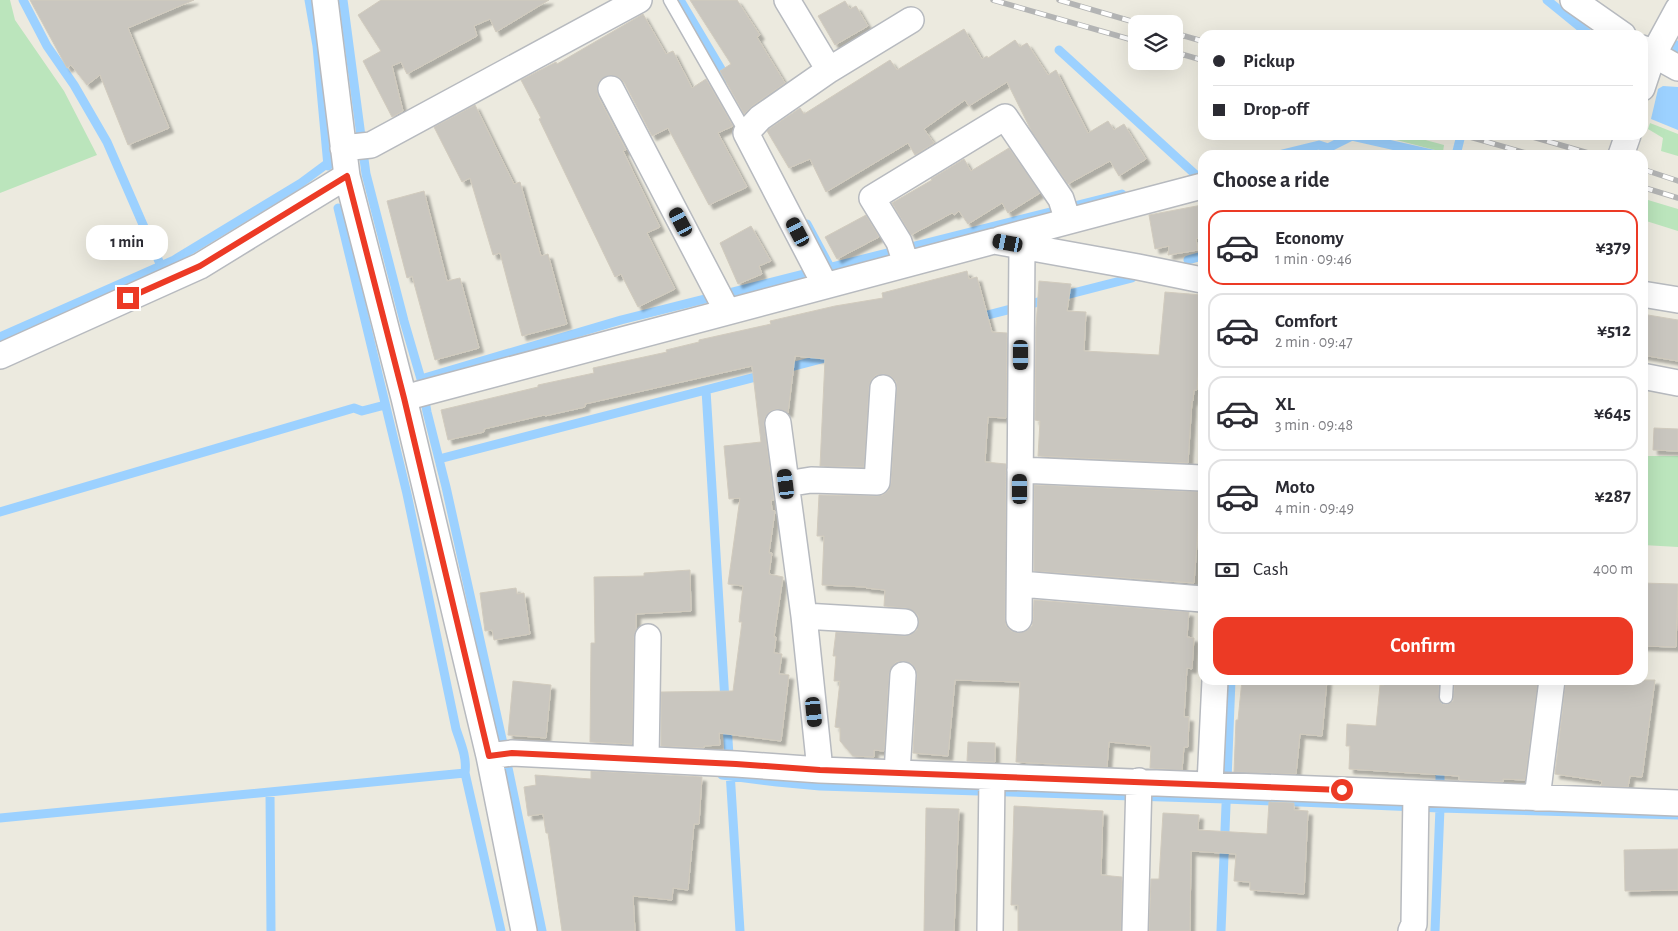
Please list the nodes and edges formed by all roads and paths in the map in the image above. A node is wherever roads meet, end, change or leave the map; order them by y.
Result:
1 (325, 0) edge
2 (639, 0) edge
3 (670, 0) edge
4 (787, 0) edge
5 (1573, 0) edge
6 (1678, 10) edge
7 (911, 20) dead end
8 (1617, 30) edge
9 (1648, 52) edge
10 (1678, 68) edge
11 (829, 70) junction
12 (611, 89) dead end
13 (752, 126) junction
14 (356, 147) junction
15 (347, 176) junction
16 (1198, 187) edge
17 (1065, 212) junction
18 (994, 241) junction
19 (1022, 246) junction
20 (903, 254) junction
21 (821, 276) junction
22 (1198, 279) edge
23 (1648, 295) edge
24 (1678, 300) edge
25 (722, 301) junction
26 (0, 356) edge
27 (1648, 377) edge
28 (1678, 383) edge
29 (883, 388) dead end
30 (418, 394) junction
31 (778, 423) dead end
32 (1020, 470) junction
33 (1198, 478) edge
34 (786, 484) junction
35 (1020, 584) junction
36 (1198, 598) edge
37 (804, 616) junction
38 (1019, 619) dead end
39 (905, 622) dead end
40 (648, 636) dead end
41 (903, 675) dead end
42 (1215, 685) edge
43 (1446, 685) edge
44 (1551, 685) edge
45 (1446, 697) dead end
46 (500, 755) junction
47 (646, 760) junction
48 (820, 770) junction
49 (897, 773) junction
50 (1220, 784) junction
51 (992, 788) junction
52 (1139, 793) junction
53 (1537, 798) junction
54 (1425, 800) junction
55 (1678, 803) edge
56 (524, 931) edge
57 (990, 931) edge
58 (1135, 931) edge
59 (1411, 931) edge

1 - 14 street
2 - 14 street
3 - 13 lane
4 - 11 street
5 - 8 street
6 - 9 street
7 - 11 street
9 - 10 street
11 - 13 street
12 - 25 street
13 - 21 street
14 - 15 street
15 - 26 street
15 - 30 street
16 - 17 street
17 - 18 street
17 - 20 street
18 - 19 street
18 - 20 street
19 - 22 street
19 - 32 street
20 - 21 street
21 - 25 street
23 - 24 street
25 - 30 street
27 - 28 street
29 - 34 street
30 - 46 street
31 - 34 street
32 - 33 street
32 - 35 street
34 - 37 street
35 - 36 street
35 - 38 street
37 - 39 street
37 - 48 street
40 - 47 street
41 - 49 street
42 - 50 street
43 - 45 lane
44 - 53 street
46 - 47 street
46 - 56 street
47 - 48 street
48 - 49 street
49 - 51 street
50 - 52 street
50 - 54 street
51 - 52 street
51 - 57 street
52 - 58 street
53 - 54 street
53 - 55 street
54 - 59 street

